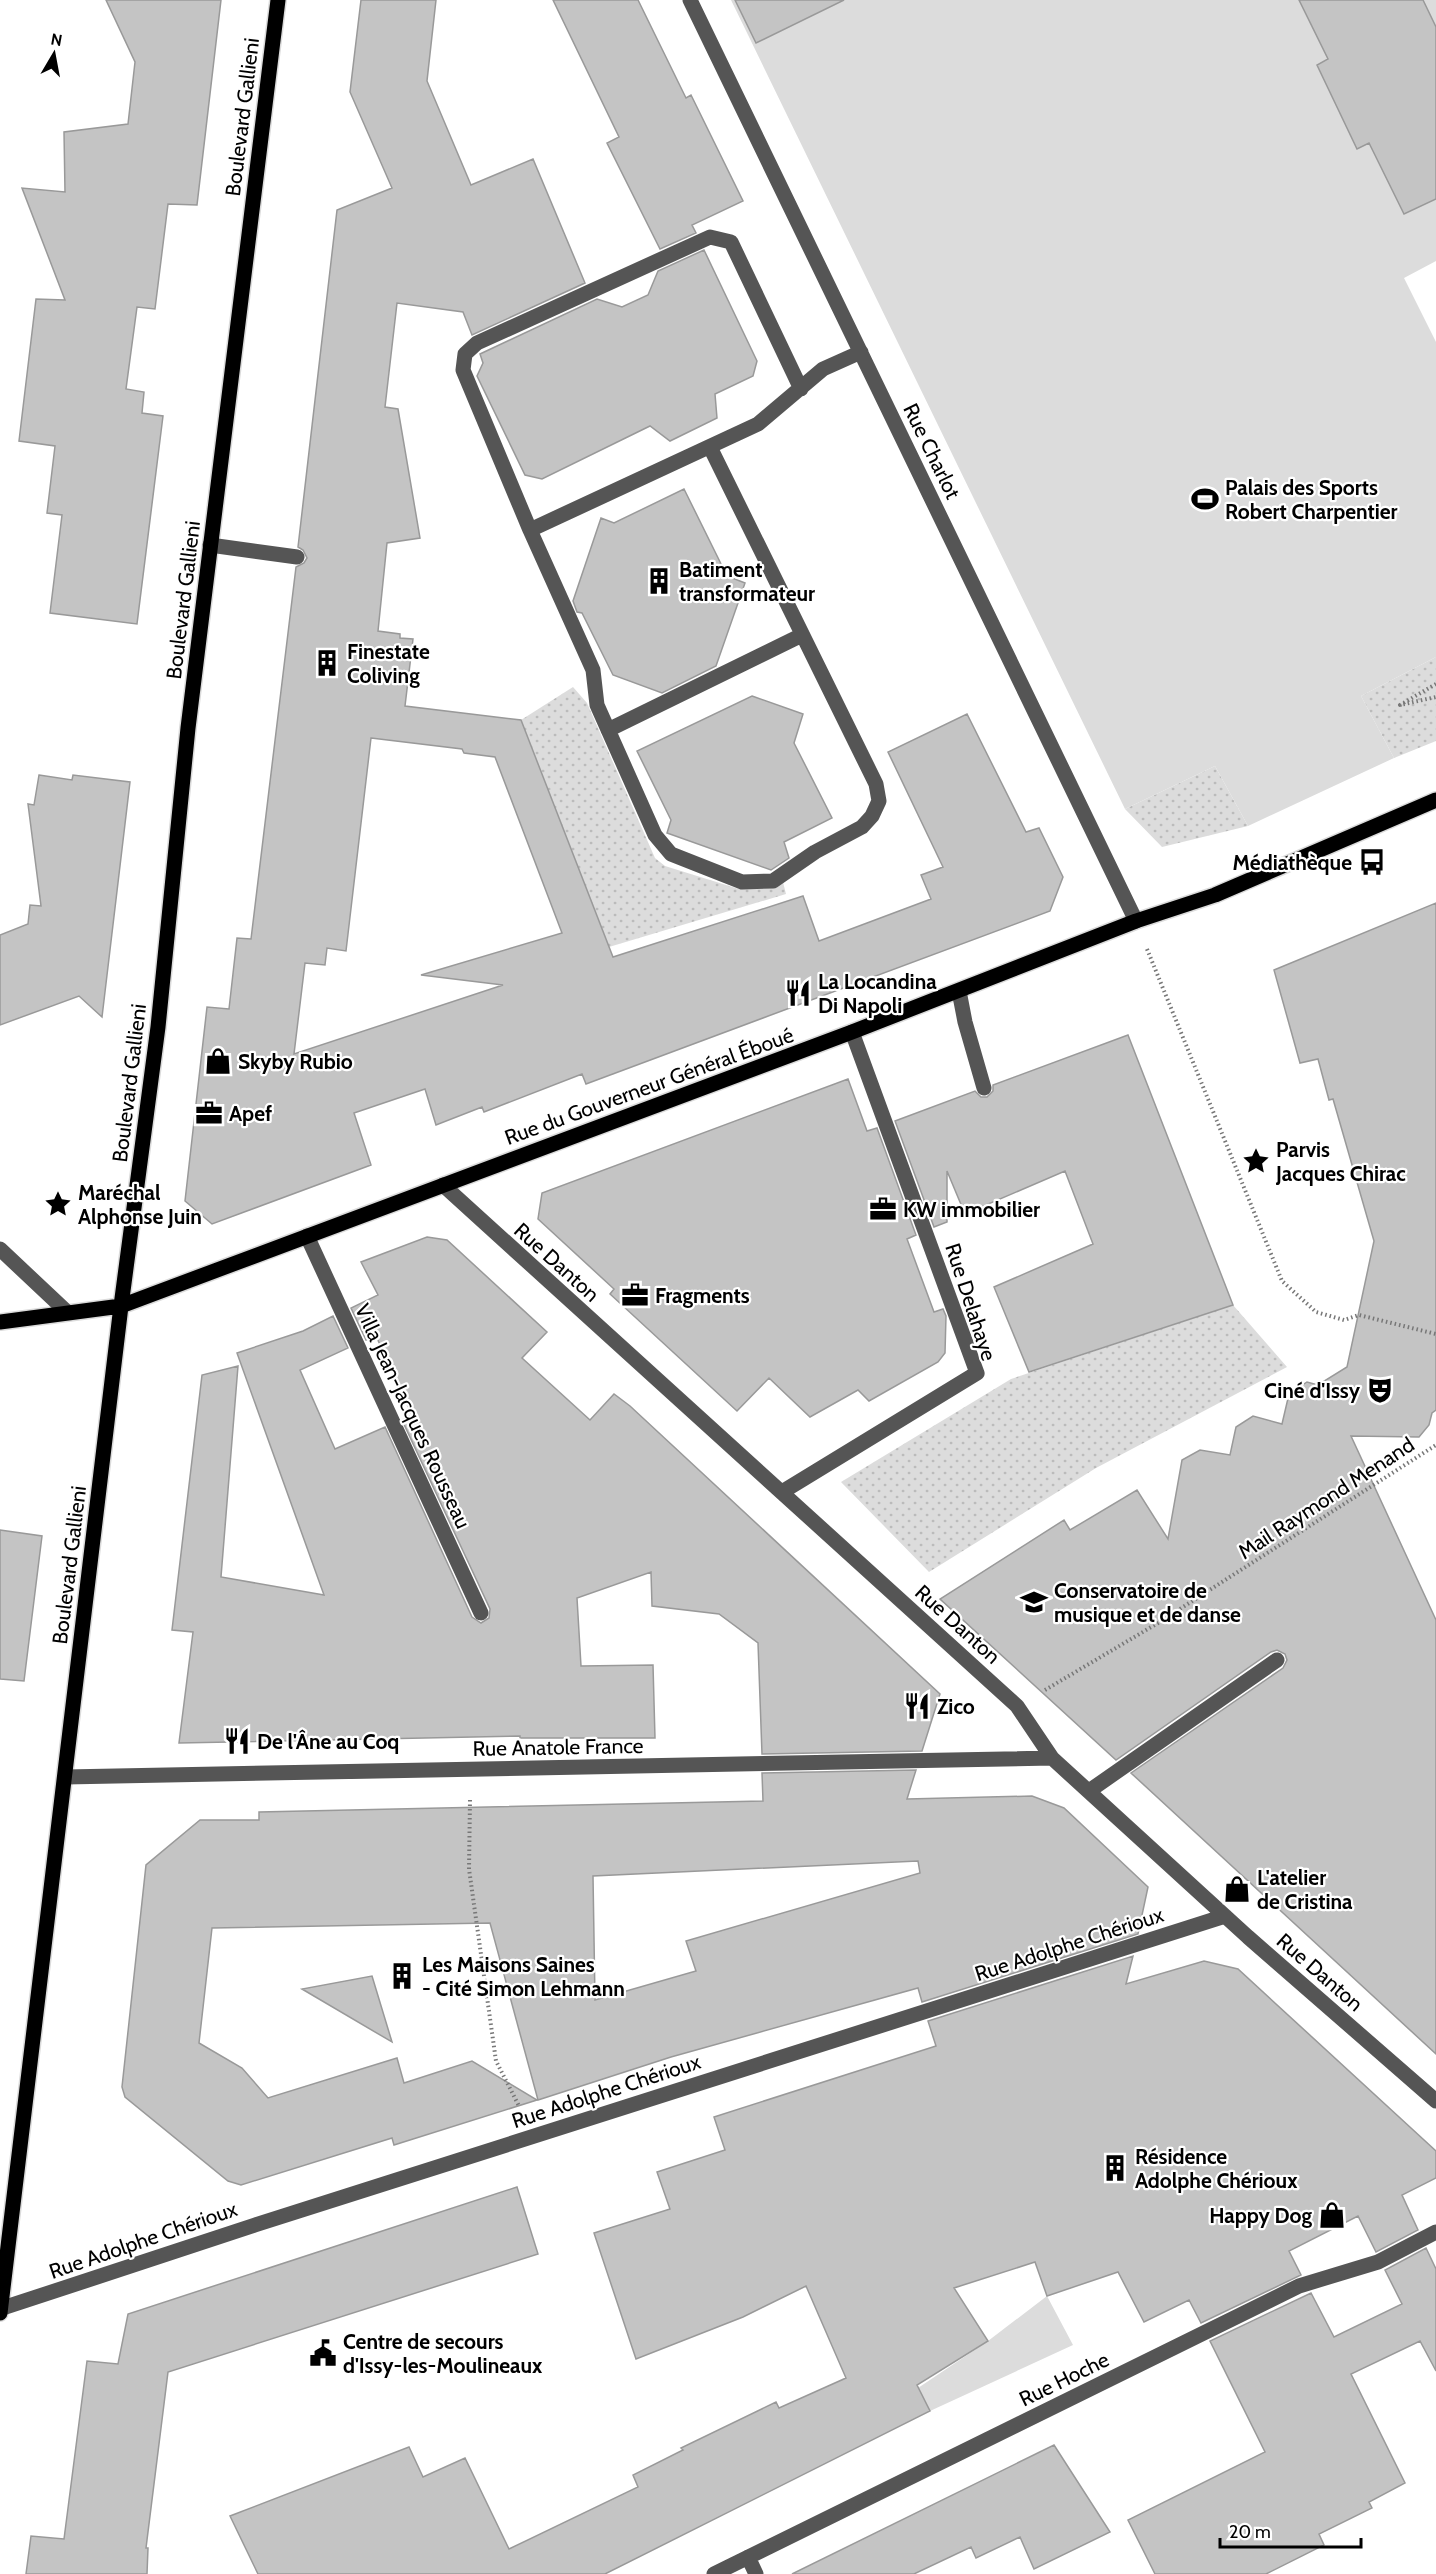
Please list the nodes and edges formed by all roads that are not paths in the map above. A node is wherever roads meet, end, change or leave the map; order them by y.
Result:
1 (278, 0) edge
2 (690, 0) edge
3 (861, 352) junction
4 (801, 389) junction
5 (710, 447) junction
6 (530, 530) junction
7 (210, 545) junction
8 (297, 557) dead end
9 (802, 635) junction
10 (608, 730) junction
11 (1436, 801) edge
12 (1136, 921) junction
13 (959, 990) junction
14 (852, 1032) junction
15 (984, 1088) dead end
16 (443, 1185) junction
17 (307, 1236) junction
18 (0, 1249) edge
19 (121, 1306) junction
20 (67, 1312) junction
21 (0, 1322) edge
22 (782, 1492) junction
23 (481, 1612) dead end
24 (1277, 1660) dead end
25 (1052, 1758) junction
26 (65, 1777) junction
27 (1089, 1791) junction
28 (1225, 1916) junction
29 (1436, 2101) edge
30 (1436, 2232) edge
31 (0, 2310) edge
32 (748, 2557) junction
33 (714, 2574) edge
34 (756, 2574) edge

1 - 7 main road, Boulevard Gallieni
2 - 3 street, Rue Charlot
3 - 4 street
3 - 12 street, Rue Charlot
4 - 5 street
4 - 6 street
5 - 6 street
5 - 9 street
6 - 10 street
7 - 8 street
7 - 19 main road, Boulevard Gallieni
9 - 10 street
9 - 10 street
11 - 12 main road, Rue du Gouverneur Général Éboué
12 - 13 main road, Rue du Gouverneur Général Éboué
13 - 14 main road, Rue du Gouverneur Général Éboué
13 - 15 street
14 - 16 main road, Rue du Gouverneur Général Éboué
14 - 22 street, Rue Delahaye
16 - 17 main road, Rue du Gouverneur Général Éboué
16 - 22 street, Rue Danton
17 - 19 main road, Rue du Gouverneur Général Éboué
17 - 23 street, Villa Jean-Jacques Rousseau
18 - 20 street
19 - 20 main road, Rue du Gouverneur Général Éboué
19 - 26 main road, Boulevard Gallieni
20 - 21 main road, Rue du Gouverneur Général Éboué
22 - 25 street, Rue Danton
24 - 27 street
25 - 26 street, Rue Anatole France
25 - 27 street, Rue Danton
26 - 31 main road, Boulevard Gallieni
27 - 28 street, Rue Danton
28 - 29 street, Rue Danton
28 - 31 street, Rue Adolphe Chérioux
30 - 32 street, Rue Hoche
32 - 33 street, Rue Hoche
32 - 34 street

